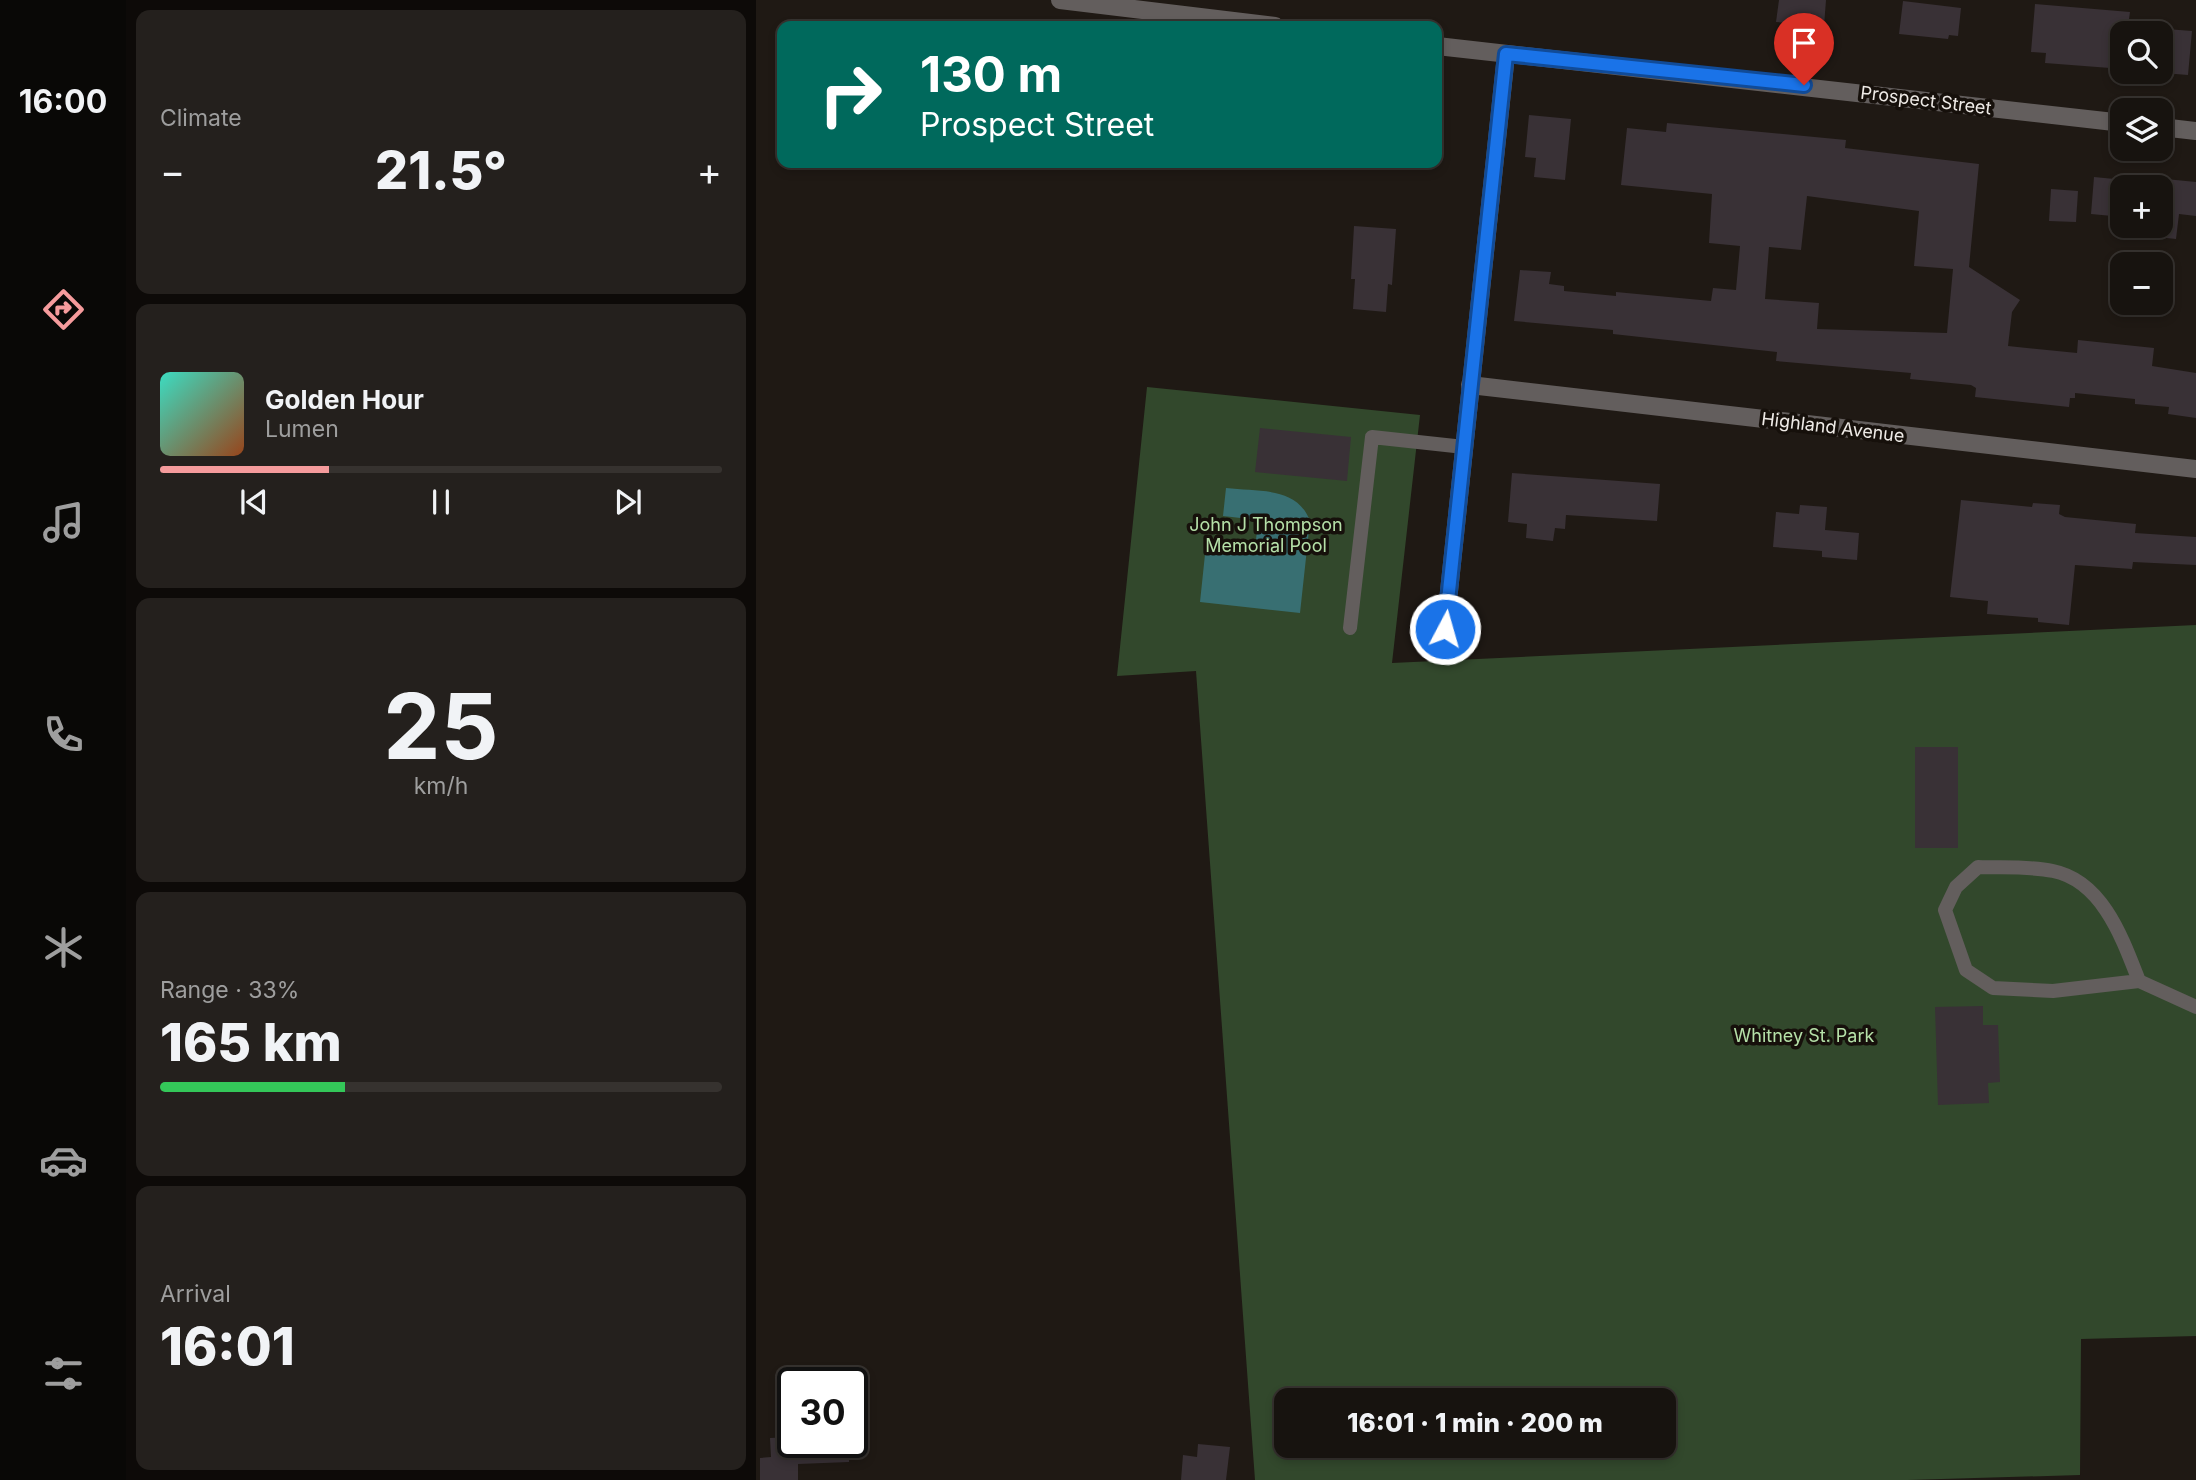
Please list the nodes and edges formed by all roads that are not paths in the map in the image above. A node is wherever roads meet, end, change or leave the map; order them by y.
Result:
1 (1060, 0) edge
2 (1234, 21) edge
3 (1442, 47) edge
4 (1506, 54) junction
5 (2110, 121) edge
6 (2173, 128) edge
7 (2196, 131) edge
8 (1470, 385) junction
9 (1464, 447) junction
10 (2196, 469) edge
11 (1350, 628) dead end
12 (1445, 629) dead end
13 (2139, 981) junction
14 (2196, 1007) edge

1 - 2 street
3 - 4 street, Prospect Street
4 - 5 street, Prospect Street
4 - 8 street
6 - 7 street
8 - 9 street
8 - 10 street, Highland Avenue
9 - 11 lane
9 - 12 street
13 - 13 lane
13 - 14 lane

